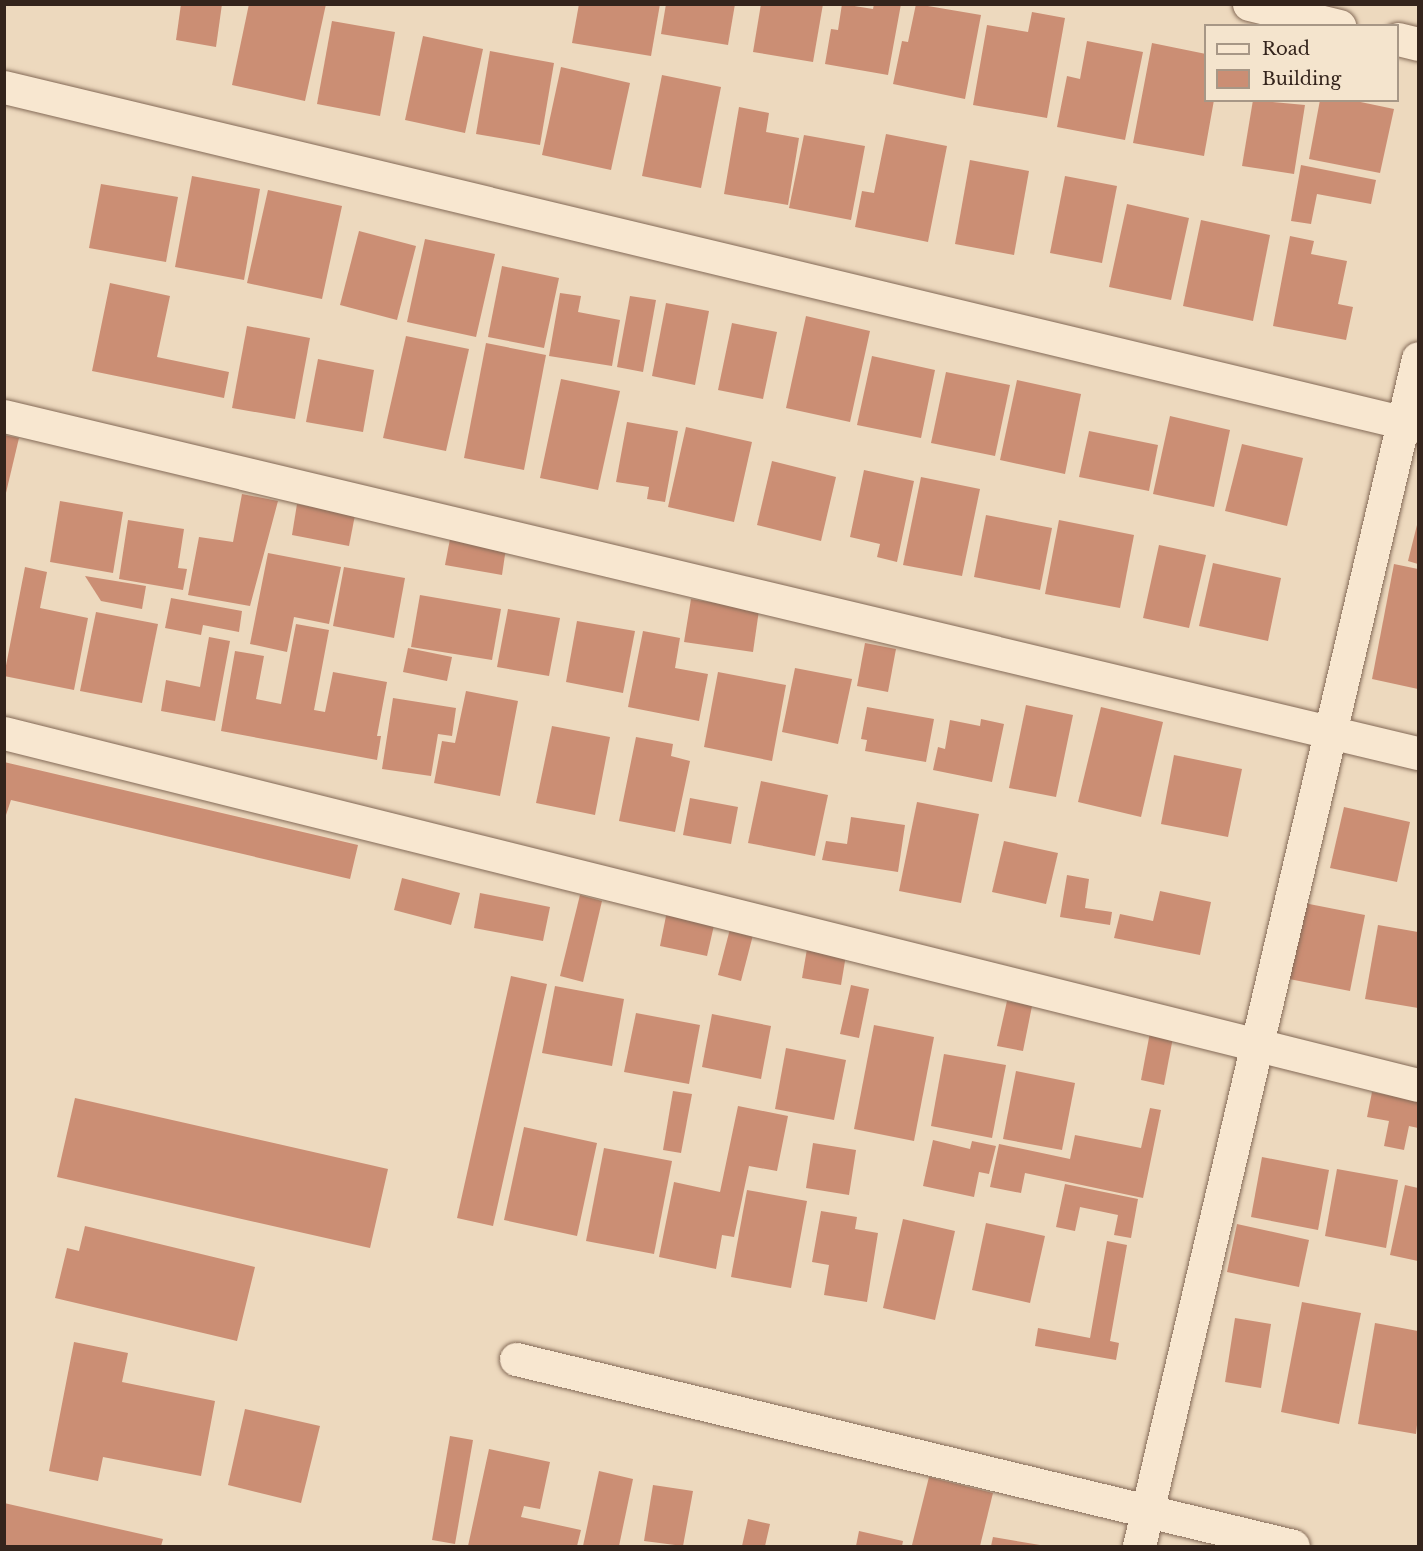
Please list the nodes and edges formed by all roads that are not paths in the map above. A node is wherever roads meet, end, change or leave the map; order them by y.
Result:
1 (1249, 4) edge
2 (1330, 24) edge
3 (1399, 39) edge
4 (1419, 44) edge
5 (4, 87) edge
6 (1419, 358) edge
7 (4, 416) edge
8 (1411, 424) edge
9 (1331, 732) junction
10 (4, 733) edge
11 (1419, 753) edge
12 (1257, 1046) junction
13 (1419, 1085) edge
14 (516, 1359) dead end
15 (1148, 1510) junction
16 (1139, 1546) edge
17 (1293, 1546) edge

1 - 2 street
3 - 4 street
5 - 8 street
6 - 8 street
7 - 9 street
8 - 9 street
9 - 11 street
9 - 12 street
10 - 12 street
12 - 13 street
12 - 15 street
14 - 15 street
15 - 16 street
15 - 17 street

